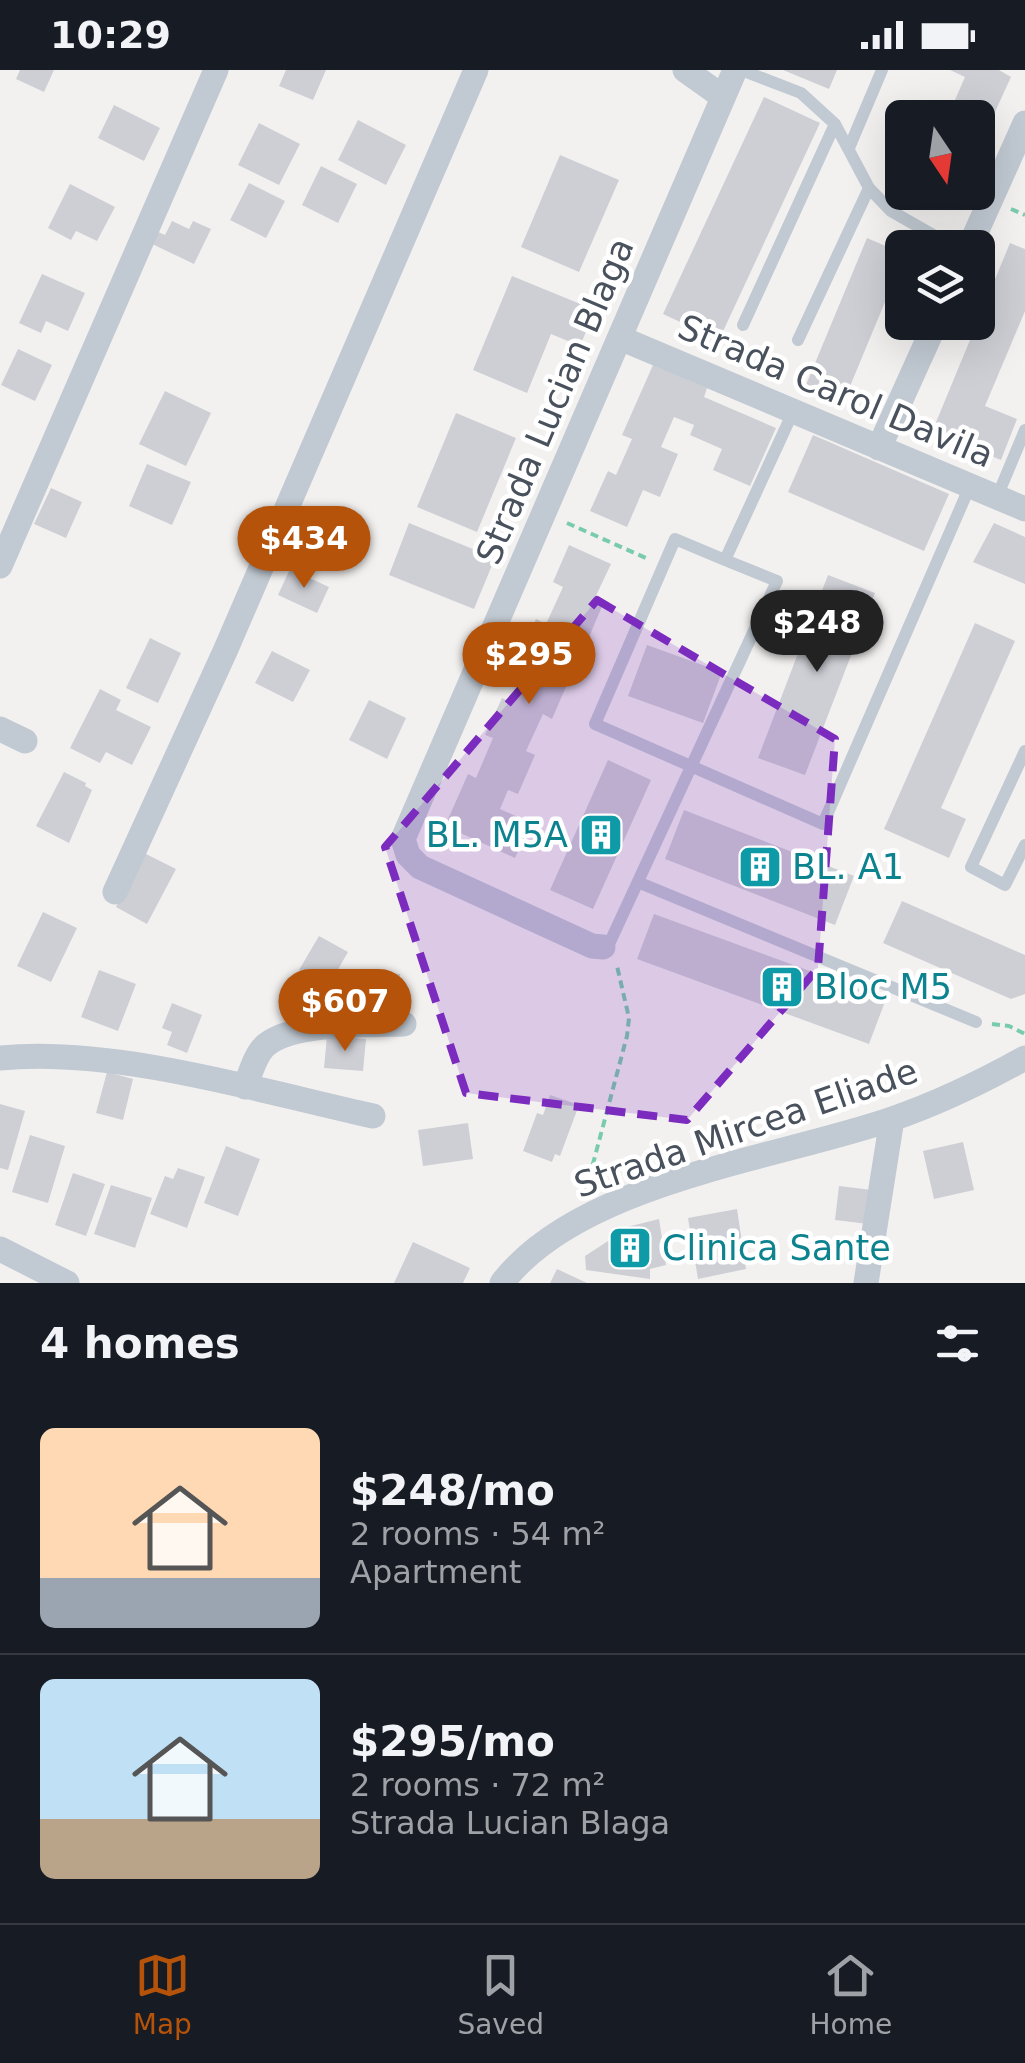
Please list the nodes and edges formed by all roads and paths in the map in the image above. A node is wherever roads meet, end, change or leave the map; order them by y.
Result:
1 (216, 70) edge
2 (476, 70) edge
3 (685, 70) edge
4 (738, 70) edge
5 (882, 70) edge
6 (723, 97) junction
7 (1025, 123) edge
8 (836, 124) junction
9 (849, 148) junction
10 (869, 188) junction
11 (924, 230) edge
12 (977, 230) edge
13 (743, 325) dead end
14 (620, 338) junction
15 (798, 340) dead end
16 (928, 340) edge
17 (793, 412) junction
18 (1025, 430) edge
19 (880, 448) junction
20 (970, 486) junction
21 (997, 496) junction
22 (1025, 508) edge
23 (545, 512) junction
24 (725, 560) junction
25 (0, 566) edge
26 (664, 566) junction
27 (0, 729) edge
28 (24, 741) dead end
29 (1025, 752) edge
30 (692, 766) junction
31 (1025, 845) edge
32 (640, 883) junction
33 (115, 892) dead end
34 (606, 944) junction
35 (976, 1022) dead end
36 (404, 1024) dead end
37 (1009, 1026) dead end
38 (1025, 1034) edge
39 (0, 1058) edge
40 (1025, 1058) edge
41 (245, 1087) junction
42 (373, 1116) dead end
43 (892, 1119) junction
44 (579, 1219) junction
45 (0, 1249) edge
46 (67, 1283) edge
47 (502, 1283) edge
48 (866, 1283) edge

1 - 25 street
2 - 33 street
3 - 6 street
4 - 6 street, Strada Lucian Blaga
4 - 8 lane
5 - 9 lane
6 - 14 street, Strada Lucian Blaga
7 - 12 street
8 - 9 lane
8 - 13 lane
9 - 10 lane
10 - 11 lane
10 - 15 lane
14 - 17 street, Strada Carol Davila
14 - 23 street, Strada Lucian Blaga
16 - 19 street
17 - 19 street, Strada Carol Davila
17 - 24 lane
18 - 21 lane
19 - 20 street, Strada Carol Davila
20 - 21 street, Strada Carol Davila
20 - 30 lane
21 - 22 street, Strada Carol Davila
23 - 26 path
23 - 34 street, Strada Lucian Blaga
24 - 26 lane
24 - 30 lane
26 - 30 lane
27 - 28 street
29 - 31 lane
30 - 32 lane
32 - 34 lane
32 - 35 lane
34 - 44 path
36 - 41 street
37 - 38 path
39 - 41 street
40 - 43 street, Strada Mircea Eliade
41 - 42 street
43 - 44 street, Strada Mircea Eliade
43 - 48 street
44 - 47 street, Strada Mircea Eliade
45 - 46 street

